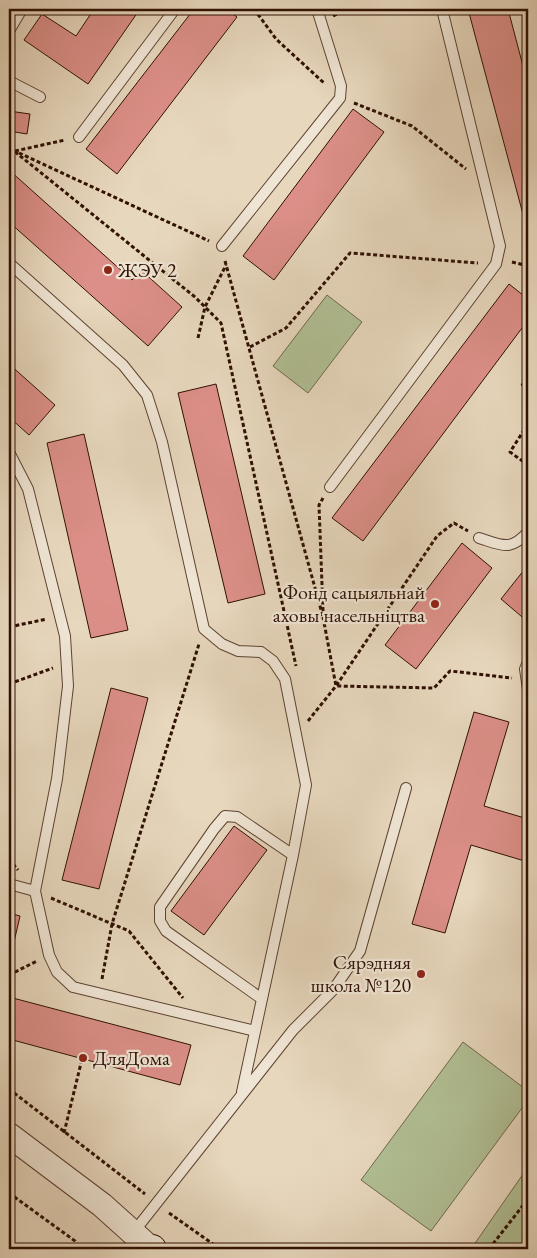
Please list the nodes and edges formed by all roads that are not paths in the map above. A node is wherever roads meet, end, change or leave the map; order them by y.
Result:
1 (22, 9) edge
2 (176, 9) edge
3 (318, 9) edge
4 (442, 9) edge
5 (9, 31) edge
6 (9, 81) edge
7 (40, 97) dead end
8 (79, 137) road end
9 (222, 246) road end
10 (9, 263) edge
11 (9, 452) edge
12 (330, 487) road end
13 (528, 532) edge
14 (479, 538) road end
15 (528, 662) edge
16 (527, 684) edge
17 (406, 788) dead end
18 (293, 855) junction
19 (9, 884) edge
20 (35, 891) junction
21 (262, 999) junction
22 (255, 1030) junction
23 (242, 1092) junction
24 (10, 1140) edge
25 (147, 1245) edge

1 - 5 lane
2 - 8 lane
3 - 9 lane
4 - 12 lane
6 - 7 lane
10 - 18 lane
11 - 20 lane
13 - 14 lane
15 - 16 lane
17 - 23 lane
18 - 21 lane
18 - 21 lane
19 - 20 lane
20 - 22 lane
21 - 22 lane
22 - 23 lane
23 - 25 lane
24 - 25 street

